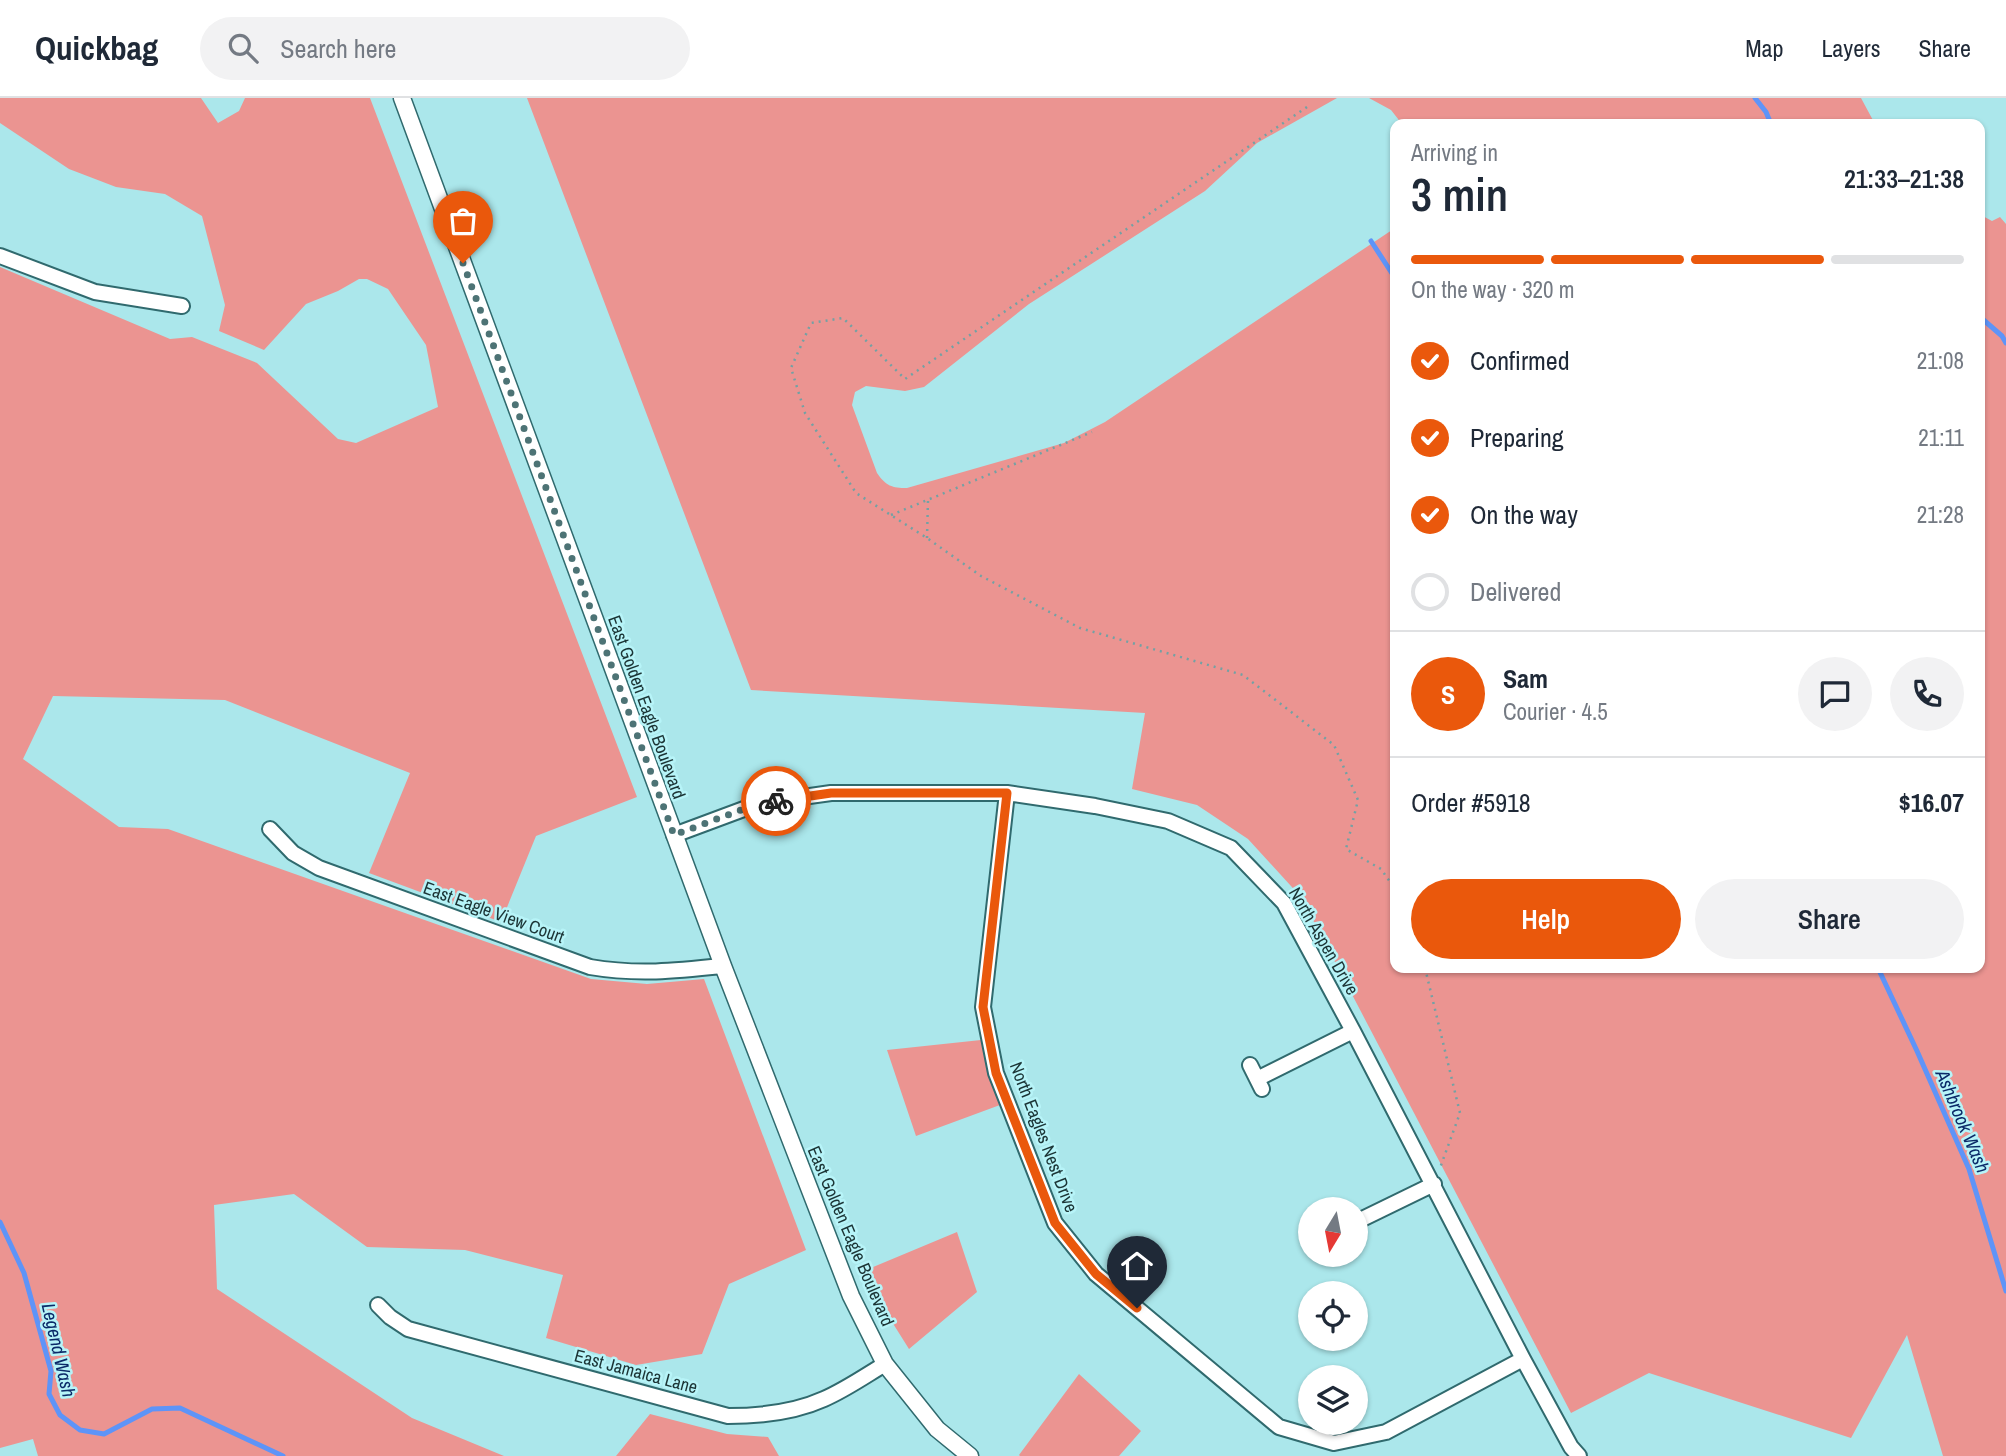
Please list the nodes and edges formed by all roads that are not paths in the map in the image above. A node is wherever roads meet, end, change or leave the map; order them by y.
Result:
1 (402, 98) edge
2 (0, 256) edge
3 (182, 306) dead end
4 (1007, 793) junction
5 (270, 829) dead end
6 (674, 835) junction
7 (723, 966) junction
8 (1353, 1031) junction
9 (1250, 1065) dead end
10 (1434, 1184) junction
11 (1368, 1216) edge
12 (378, 1306) dead end
13 (1523, 1359) junction
14 (885, 1364) junction
15 (970, 1456) edge
16 (1579, 1456) edge

1 - 6 street, East Golden Eagle Boulevard
2 - 3 street
4 - 6 street, North Aspen Drive
4 - 8 street, North Aspen Drive
4 - 13 street, North Eagles Nest Drive
5 - 7 street, East Eagle View Court
6 - 7 street, East Golden Eagle Boulevard
7 - 14 street, East Golden Eagle Boulevard
8 - 9 street
8 - 10 street, North Aspen Drive
10 - 11 street
10 - 13 street, North Aspen Drive
12 - 14 street, East Jamaica Lane
13 - 16 street, North Aspen Drive
14 - 15 street, East Golden Eagle Boulevard

